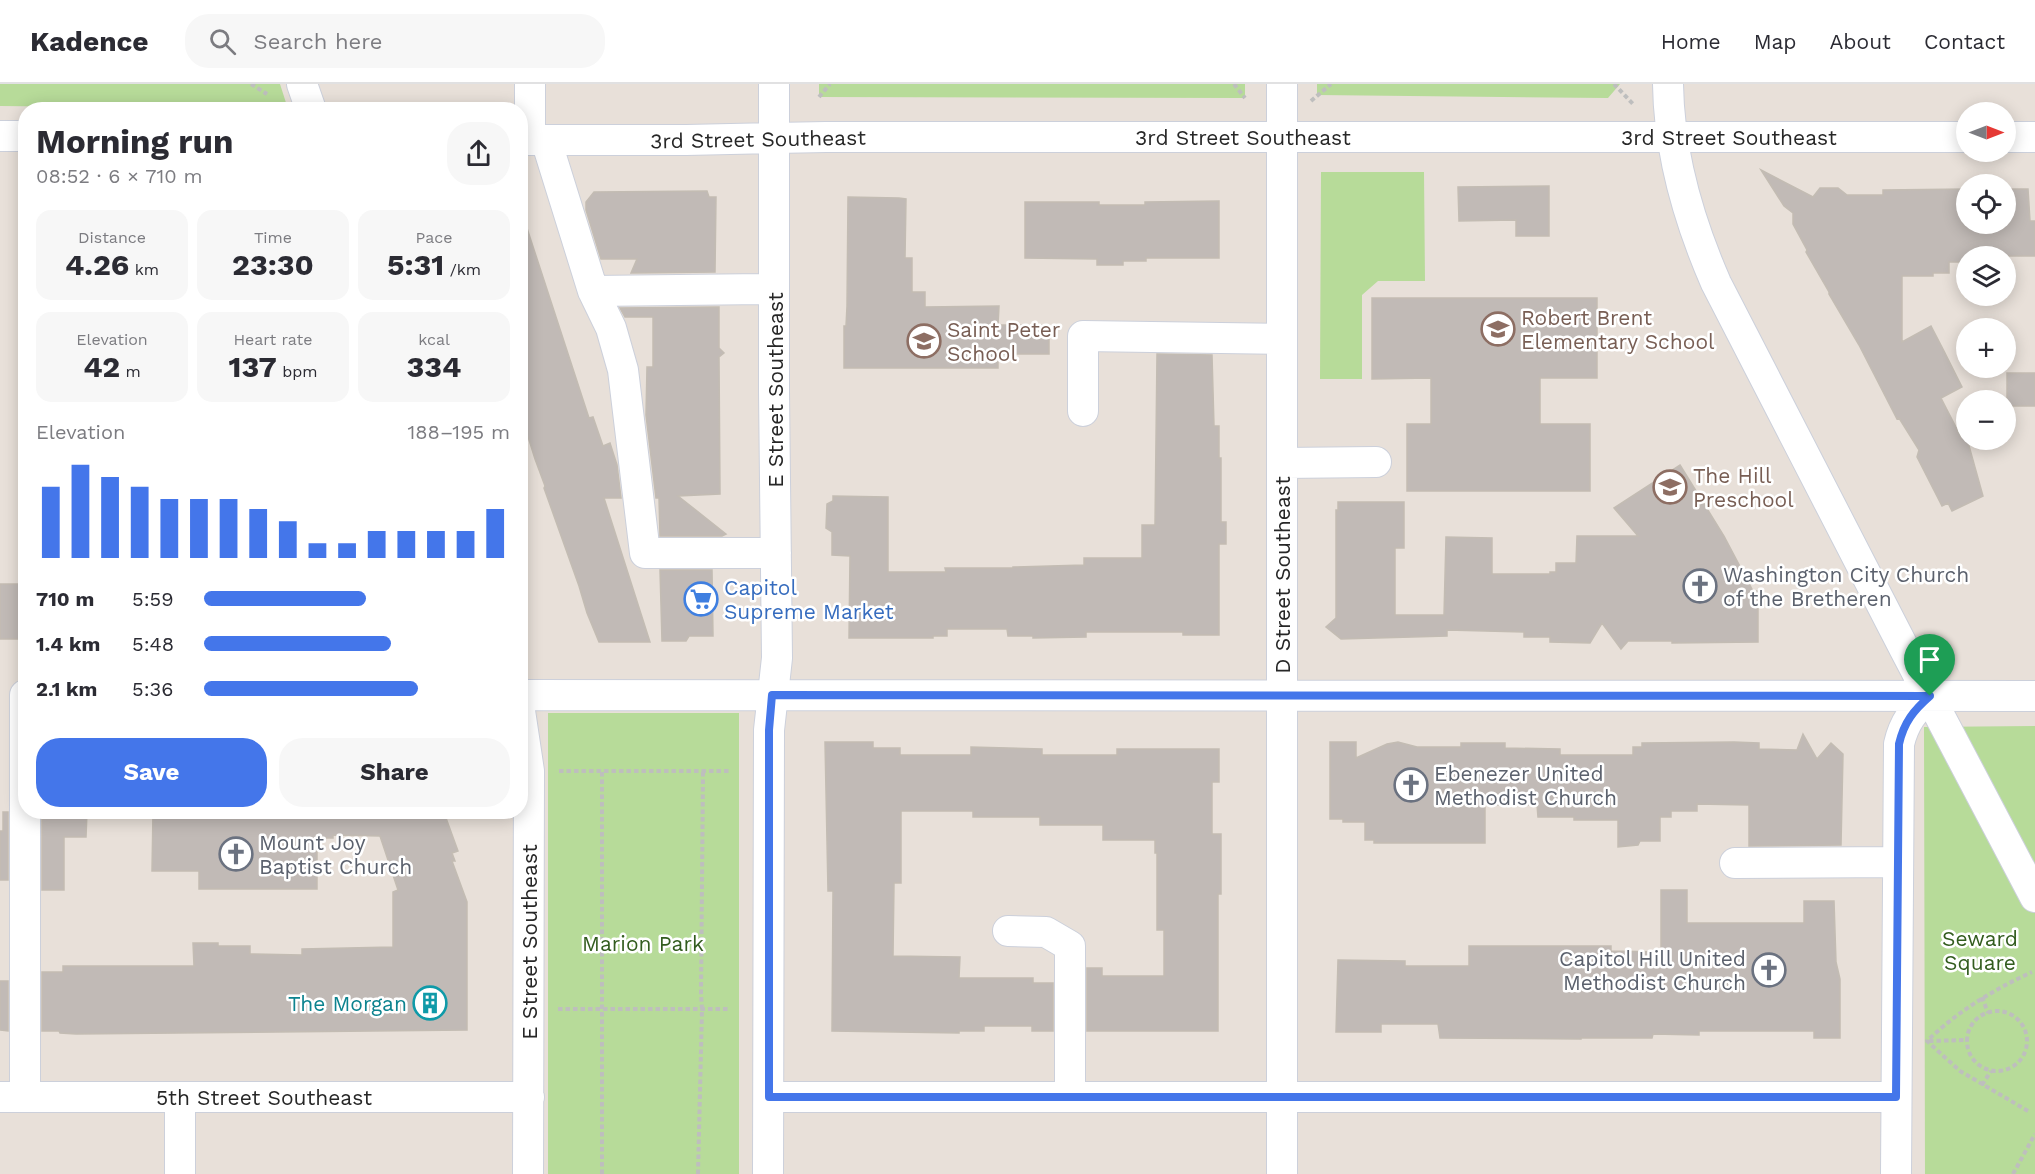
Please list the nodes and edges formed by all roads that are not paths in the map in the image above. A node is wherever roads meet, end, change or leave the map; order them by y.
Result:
1 (302, 84) edge
2 (530, 84) edge
3 (774, 84) edge
4 (1282, 84) edge
5 (1668, 84) edge
6 (308, 102) edge
7 (0, 136) edge
8 (18, 136) edge
9 (1283, 136) junction
10 (1672, 136) junction
11 (1956, 137) edge
12 (2016, 137) edge
13 (2035, 137) edge
14 (774, 138) junction
15 (532, 140) edge
16 (774, 289) junction
17 (593, 291) junction
18 (1282, 339) junction
19 (1083, 411) dead end
20 (1376, 462) dead end
21 (1282, 463) junction
22 (776, 553) junction
23 (528, 695) edge
24 (772, 695) junction
25 (0, 696) edge
26 (18, 696) edge
27 (1281, 696) junction
28 (1930, 696) junction
29 (2035, 696) edge
30 (528, 764) edge
31 (21, 819) edge
32 (1897, 862) junction
33 (1735, 863) dead end
34 (2035, 897) edge
35 (1008, 931) dead end
36 (13, 1097) edge
37 (180, 1097) junction
38 (529, 1097) junction
39 (769, 1097) junction
40 (1070, 1097) junction
41 (1282, 1097) junction
42 (1896, 1097) junction
43 (180, 1174) edge
44 (528, 1174) edge
45 (768, 1174) edge
46 (1282, 1174) edge
47 (1896, 1174) edge

1 - 6 street
2 - 15 street
3 - 14 street, E Street Southeast
4 - 9 street, D Street Southeast
5 - 10 street
7 - 8 street
9 - 10 street, 3rd Street Southeast
9 - 14 street, 3rd Street Southeast
9 - 18 street, D Street Southeast
10 - 11 street, 3rd Street Southeast
10 - 28 street
12 - 13 street
14 - 15 street, 3rd Street Southeast
14 - 16 street, E Street Southeast
15 - 17 street
16 - 17 street
16 - 22 street, E Street Southeast
17 - 22 street
18 - 19 street
18 - 21 street, D Street Southeast
20 - 21 street
21 - 27 street, D Street Southeast
22 - 24 street, E Street Southeast
23 - 24 street
24 - 27 street
24 - 39 street, E Street Southeast
25 - 26 street
27 - 28 street
27 - 41 street, D Street Southeast
28 - 29 street
28 - 32 street
28 - 34 street
30 - 38 street, E Street Southeast
31 - 36 street
32 - 33 street
32 - 42 street
35 - 40 street
36 - 37 street, 5th Street Southeast
37 - 38 street, 5th Street Southeast
37 - 43 street
38 - 44 street, E Street Southeast
39 - 40 street
39 - 45 street, E Street Southeast
40 - 41 street
41 - 42 street
41 - 46 street, D Street Southeast
42 - 47 street

